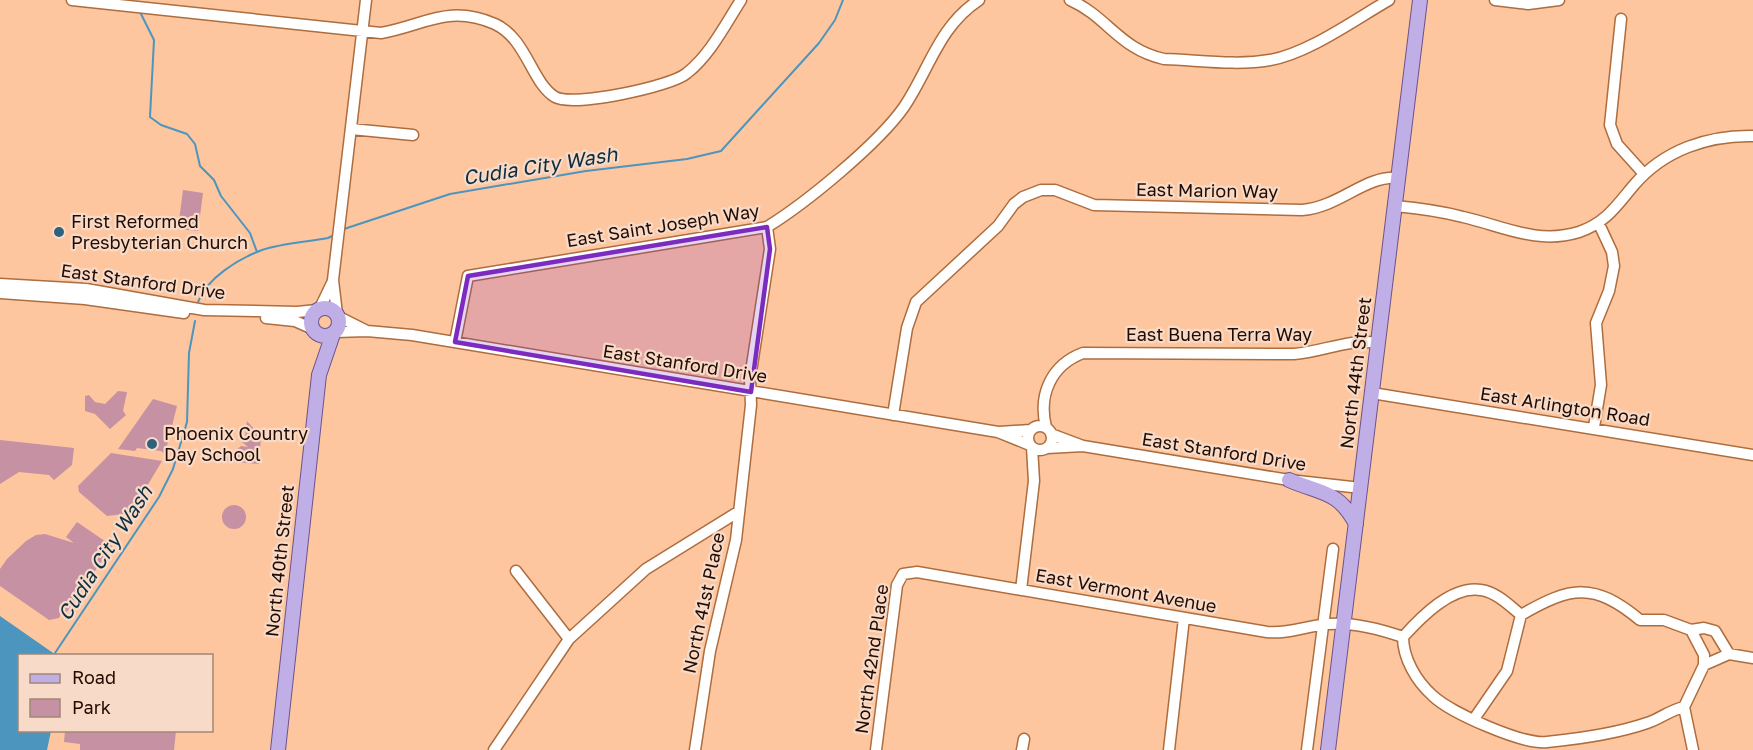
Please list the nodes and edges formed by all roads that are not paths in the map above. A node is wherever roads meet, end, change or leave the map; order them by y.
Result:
1 (72, 0) edge
2 (366, 0) edge
3 (741, 0) edge
4 (979, 0) edge
5 (1070, 0) edge
6 (1389, 0) edge
7 (1420, 0) edge
8 (1495, 0) edge
9 (1559, 0) edge
10 (1518, 2) edge
11 (155, 4) edge
12 (1622, 19) dead end
13 (363, 30) junction
14 (351, 129) junction
15 (413, 135) dead end
16 (1753, 136) edge
17 (1644, 174) junction
18 (1398, 178) junction
19 (1395, 206) junction
20 (1599, 224) junction
21 (767, 227) junction
22 (333, 280) junction
23 (0, 284) edge
24 (0, 293) edge
25 (318, 309) junction
26 (338, 315) junction
27 (315, 331) junction
28 (367, 331) junction
29 (334, 333) junction
30 (455, 342) junction
31 (1378, 342) junction
32 (319, 375) junction
33 (751, 392) junction
34 (1372, 393) junction
35 (1044, 400) junction
36 (894, 415) junction
37 (1594, 427) junction
38 (1032, 428) junction
39 (1049, 431) junction
40 (998, 432) junction
41 (1031, 446) junction
42 (1083, 446) junction
43 (1046, 448) junction
44 (1753, 455) edge
45 (1289, 480) junction
46 (1034, 481) junction
47 (1360, 488) junction
48 (738, 512) junction
49 (1356, 524) junction
50 (1333, 549) dead end
51 (516, 571) dead end
52 (903, 574) joint
53 (1021, 590) junction
54 (1521, 615) junction
55 (1184, 618) junction
56 (1323, 626) junction
57 (1344, 626) junction
58 (1691, 630) junction
59 (1403, 637) junction
60 (569, 639) junction
61 (1729, 654) junction
62 (1753, 658) edge
63 (1704, 665) junction
64 (1684, 707) junction
65 (1474, 719) junction
66 (278, 750) edge
67 (494, 750) edge
68 (695, 750) edge
69 (876, 750) edge
70 (1169, 750) edge
71 (1307, 750) edge
72 (1328, 750) edge
73 (1693, 750) edge

1 - 11 street
2 - 13 street
3 - 13 street
4 - 21 street, East Saint Joseph Way
5 - 6 street
7 - 18 main road, North 44th Street
8 - 10 street
9 - 10 street
11 - 13 street
12 - 17 street
13 - 14 street
14 - 15 street
14 - 22 street
16 - 17 street
17 - 20 street
18 - 19 main road, North 44th Street
18 - 36 street, East Marion Way
19 - 20 street
19 - 31 main road, North 44th Street
20 - 37 street
21 - 30 street, East Saint Joseph Way
21 - 33 street, North 41st Place
22 - 25 street
22 - 26 street
23 - 25 street, East Stanford Drive
24 - 27 street, East Stanford Drive
25 - 26 main road
25 - 27 main road
26 - 28 street, East Stanford Drive
26 - 29 main road
27 - 29 main road
27 - 32 main road, North 40th Street
28 - 29 street, East Stanford Drive
28 - 30 street, East Stanford Drive
29 - 32 main road, North 40th Street
30 - 33 street, East Stanford Drive
31 - 34 main road, North 44th Street
31 - 35 street, East Buena Terra Way
32 - 66 main road, North 40th Street
33 - 36 street, East Stanford Drive
33 - 48 street, North 41st Place
34 - 37 street, East Arlington Road
34 - 47 main road, North 44th Street
35 - 38 street
35 - 39 street
36 - 40 street, East Stanford Drive
37 - 44 street, East Arlington Road
38 - 39 street, East Stanford Drive
38 - 40 street, East Stanford Drive
38 - 41 street
39 - 42 street, East Stanford Drive
39 - 43 street
40 - 41 street, East Stanford Drive
41 - 43 street, East Stanford Drive
41 - 46 street
42 - 43 street, East Stanford Drive
42 - 45 street, East Stanford Drive
43 - 46 street
45 - 47 street, East Stanford Drive
45 - 49 main road
46 - 53 street
47 - 49 main road, North 44th Street
48 - 60 street
48 - 68 street, North 41st Place
49 - 57 main road, North 44th Street
50 - 56 street
51 - 60 street
52 - 53 street, East Vermont Avenue
52 - 69 street, North 42nd Place
53 - 55 street, East Vermont Avenue
54 - 58 street
54 - 59 street
54 - 65 street
55 - 56 street, East Vermont Avenue
55 - 70 street
56 - 57 street, East Vermont Avenue
56 - 71 street
57 - 59 street, East Vermont Avenue
57 - 72 main road, North 44th Street
58 - 61 street
58 - 63 street
59 - 65 street
60 - 67 street
61 - 62 street
61 - 63 street
63 - 64 street
64 - 65 street
64 - 73 street

